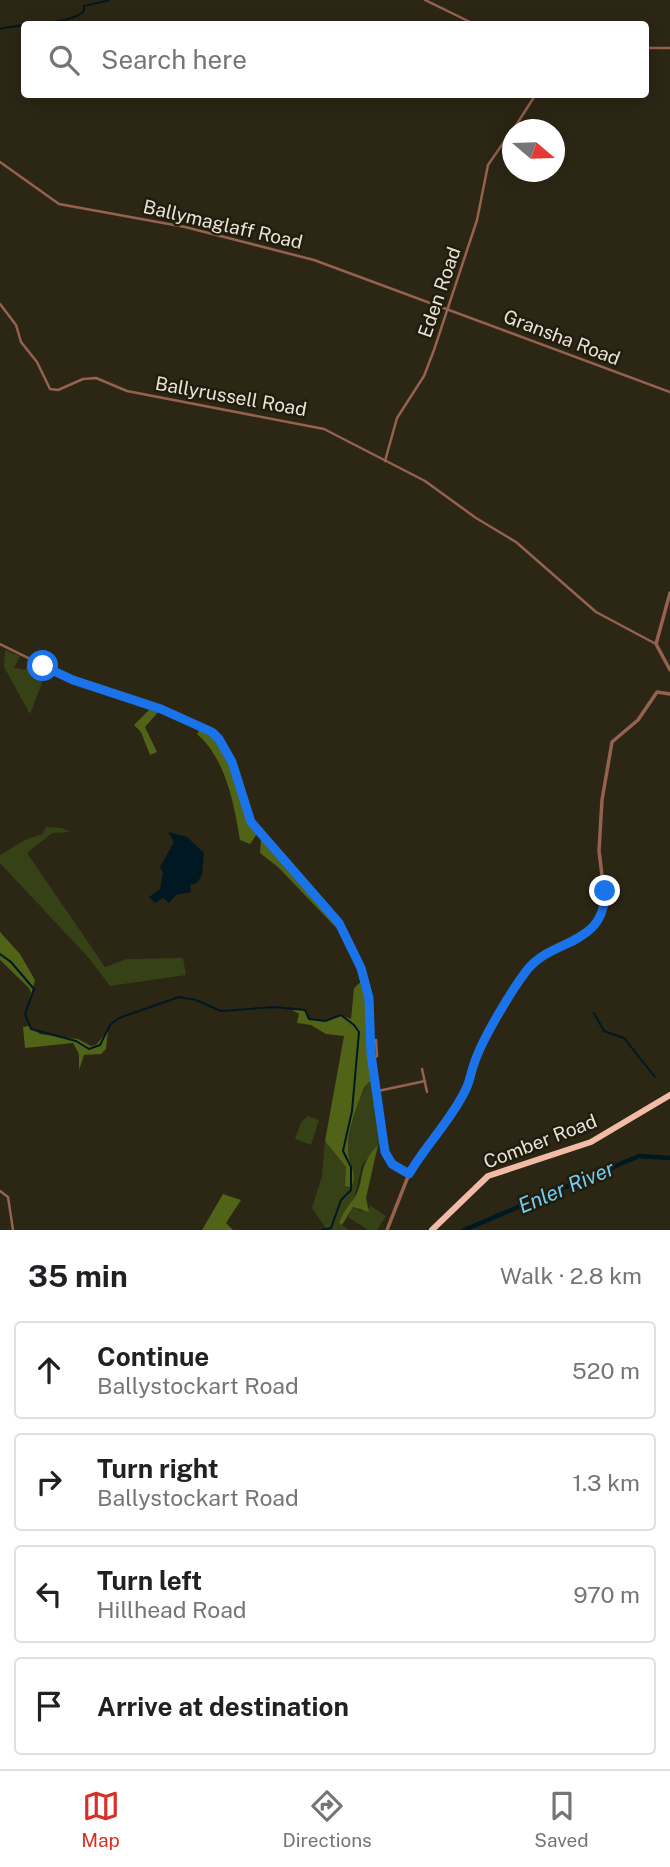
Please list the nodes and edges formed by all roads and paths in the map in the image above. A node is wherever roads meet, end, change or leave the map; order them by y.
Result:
1 (425, 0) edge
2 (468, 21) edge
3 (649, 48) edge
4 (670, 48) edge
5 (533, 98) edge
6 (520, 119) edge
7 (502, 145) edge
8 (0, 162) edge
9 (0, 304) edge
10 (446, 307) junction
11 (670, 392) edge
12 (385, 461) junction
13 (670, 593) edge
14 (0, 644) edge
15 (656, 644) junction
16 (670, 670) edge
17 (670, 694) edge
18 (376, 1040) dead end
19 (372, 1059) junction
20 (422, 1069) dead end
21 (425, 1081) junction
22 (378, 1091) junction
23 (427, 1091) dead end
24 (670, 1096) edge
25 (409, 1174) junction
26 (0, 1191) edge
27 (13, 1230) edge
28 (387, 1230) edge
29 (432, 1230) edge

1 - 2 street
3 - 4 street
5 - 6 street, Eden Road
7 - 10 street, Eden Road
8 - 10 street, Ballymaglaff Road
9 - 12 street, Ballyrussell Road
10 - 11 street, Gransha Road
10 - 12 street, Eden Road
12 - 15 street, Ballyrussell Road
13 - 15 street
14 - 19 street
15 - 16 street
17 - 25 street
18 - 19 street
19 - 22 street
20 - 21 street
21 - 22 street
21 - 23 street
22 - 25 street
24 - 29 highway, Comber Road
25 - 28 street
26 - 27 street

